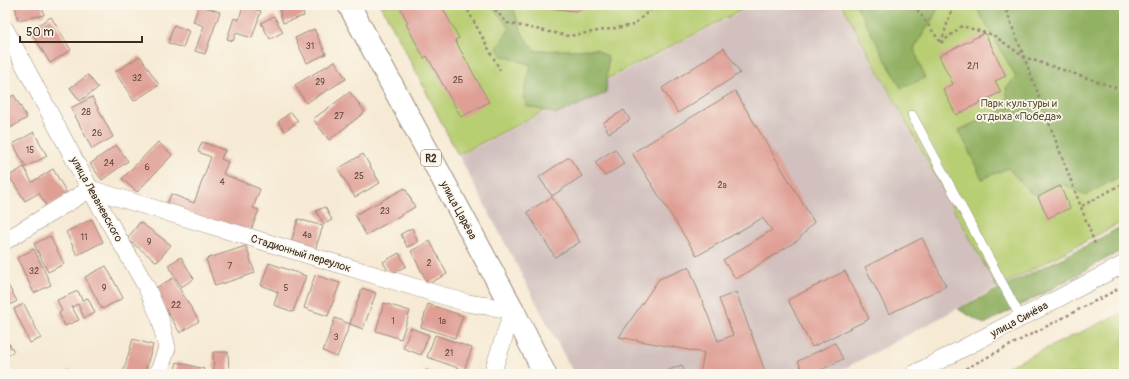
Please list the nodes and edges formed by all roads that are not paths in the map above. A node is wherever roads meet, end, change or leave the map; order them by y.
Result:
1 (349, 5) edge
2 (5, 30) edge
3 (912, 115) dead end
4 (90, 189) junction
5 (5, 241) edge
6 (1124, 264) edge
7 (513, 310) junction
8 (1021, 318) junction
9 (158, 374) edge
10 (492, 374) edge
11 (545, 374) edge
12 (914, 374) edge

1 - 7 main road, улица Царёва / R2
2 - 4 street, улица Леваневского
3 - 8 lane
4 - 5 street
4 - 7 street, Стадионный переулок
4 - 9 street, улица Леваневского
6 - 8 street, улица Синёва
7 - 10 street
7 - 11 main road, улица Царёва / R2
8 - 12 street, улица Синёва

